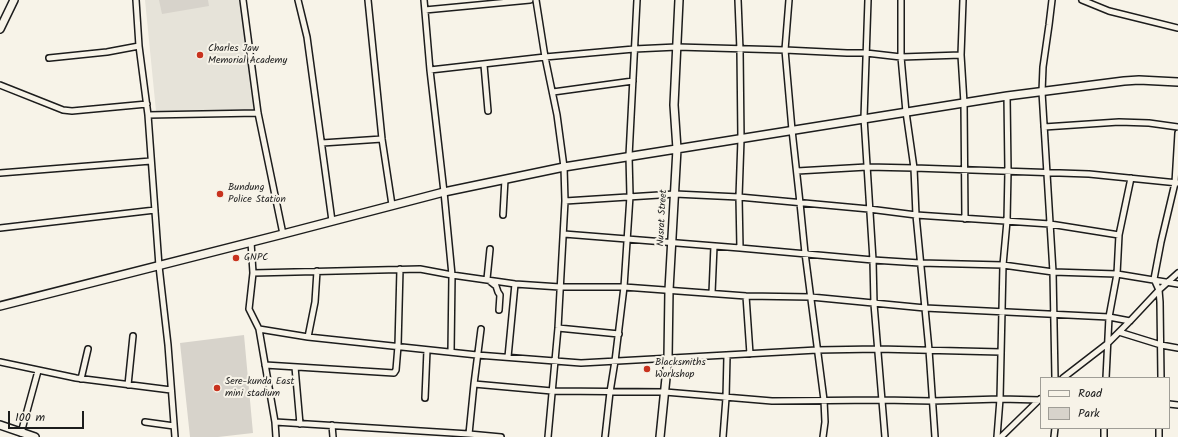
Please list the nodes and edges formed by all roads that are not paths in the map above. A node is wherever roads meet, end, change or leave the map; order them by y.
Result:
1 (14, 0) edge
2 (136, 0) edge
3 (243, 0) edge
4 (298, 0) edge
5 (368, 0) edge
6 (424, 0) edge
7 (530, 0) edge
8 (536, 0) edge
9 (637, 0) edge
10 (679, 0) edge
11 (738, 0) edge
12 (789, 0) edge
13 (868, 0) edge
14 (901, 0) edge
15 (963, 0) edge
16 (1052, 0) edge
17 (1082, 0) edge
18 (425, 10) junction
19 (1178, 28) edge
20 (0, 29) edge
21 (139, 46) junction
22 (676, 48) junction
23 (634, 49) junction
24 (740, 50) junction
25 (785, 50) junction
26 (866, 53) junction
27 (961, 55) junction
28 (545, 57) junction
29 (901, 57) junction
30 (49, 58) dead end
31 (484, 65) junction
32 (430, 70) junction
33 (633, 81) junction
34 (1178, 82) edge
35 (1, 88) edge
36 (553, 92) junction
37 (1042, 92) junction
38 (1007, 96) junction
39 (964, 103) junction
40 (147, 104) junction
41 (488, 111) dead end
42 (906, 112) junction
43 (258, 113) junction
44 (148, 115) junction
45 (864, 118) junction
46 (1044, 127) junction
47 (1178, 127) edge
48 (792, 130) junction
49 (1178, 133) edge
50 (382, 139) junction
51 (741, 139) junction
52 (322, 143) junction
53 (677, 149) junction
54 (629, 156) junction
55 (151, 161) junction
56 (564, 167) junction
57 (867, 167) junction
58 (914, 168) junction
59 (965, 170) junction
60 (797, 171) junction
61 (1008, 172) junction
62 (0, 173) edge
63 (1046, 173) junction
64 (1131, 178) junction
65 (505, 179) junction
66 (1177, 183) edge
67 (444, 192) junction
68 (674, 194) junction
69 (630, 196) junction
70 (740, 197) junction
71 (565, 201) junction
72 (800, 203) junction
73 (392, 206) junction
74 (869, 208) junction
75 (155, 210) junction
76 (502, 215) dead end
77 (916, 215) junction
78 (965, 219) junction
79 (332, 221) junction
80 (1007, 221) junction
81 (1050, 224) junction
82 (0, 228) edge
83 (282, 234) junction
84 (564, 234) junction
85 (1119, 235) junction
86 (626, 238) junction
87 (251, 242) junction
88 (672, 242) junction
89 (714, 246) junction
90 (740, 248) junction
91 (490, 249) dead end
92 (805, 253) junction
93 (873, 260) junction
94 (920, 263) junction
95 (1003, 265) junction
96 (159, 266) junction
97 (400, 269) junction
98 (317, 271) junction
99 (1053, 272) junction
100 (253, 273) junction
101 (1178, 273) edge
102 (1117, 274) junction
103 (452, 275) junction
104 (488, 279) junction
105 (1154, 279) junction
106 (1169, 282) junction
107 (515, 284) junction
108 (1178, 284) edge
109 (560, 286) junction
110 (624, 287) junction
111 (668, 290) junction
112 (1159, 290) junction
113 (712, 293) junction
114 (746, 296) junction
115 (811, 298) junction
116 (874, 304) junction
117 (0, 306) edge
118 (925, 308) junction
119 (499, 310) dead end
120 (1002, 312) junction
121 (1054, 315) junction
122 (1109, 318) junction
123 (1130, 321) junction
124 (259, 328) junction
125 (558, 328) junction
126 (481, 329) dead end
127 (1119, 332) junction
128 (618, 334) junction
129 (133, 336) dead end
130 (308, 337) junction
131 (1107, 344) junction
132 (1161, 345) junction
133 (398, 346) junction
134 (1178, 348) edge
135 (88, 349) dead end
136 (878, 349) junction
137 (427, 350) junction
138 (817, 350) junction
139 (929, 350) junction
140 (451, 352) junction
141 (1001, 352) junction
142 (750, 354) junction
143 (477, 355) junction
144 (726, 356) junction
145 (508, 357) junction
146 (668, 358) junction
147 (615, 361) junction
148 (0, 362) edge
149 (555, 362) junction
150 (265, 365) junction
151 (295, 367) junction
152 (38, 371) junction
153 (1055, 377) edge
154 (1065, 377) edge
155 (1106, 377) edge
156 (1161, 377) edge
157 (81, 379) junction
158 (474, 384) junction
159 (128, 385) junction
160 (171, 390) junction
161 (552, 391) junction
162 (610, 392) junction
163 (665, 392) junction
164 (425, 398) dead end
165 (726, 398) junction
166 (1000, 399) junction
167 (824, 400) junction
168 (882, 400) junction
169 (1040, 400) edge
170 (932, 401) junction
171 (145, 422) dead end
172 (275, 422) junction
173 (300, 424) junction
174 (0, 425) edge
175 (332, 425) junction
176 (174, 426) junction
177 (22, 434) edge
178 (470, 434) junction
179 (35, 437) edge
180 (175, 437) edge
181 (276, 437) edge
182 (333, 437) edge
183 (500, 437) edge
184 (548, 437) edge
185 (604, 437) edge
186 (660, 437) edge
187 (723, 437) edge
188 (824, 437) edge
189 (885, 437) edge
190 (935, 437) edge
191 (997, 437) edge
192 (1001, 437) edge

1 - 20 street
2 - 21 street
3 - 43 street
4 - 52 street
5 - 50 street
6 - 18 street
7 - 18 street
8 - 28 street
9 - 23 street
10 - 22 street, Nusrat Street
11 - 24 street
12 - 25 street
13 - 26 street
14 - 29 street
15 - 27 street
16 - 37 street
17 - 19 street
18 - 32 street
21 - 30 street
21 - 40 street
22 - 23 street
22 - 24 street
22 - 53 street, Nusrat Street
23 - 28 street
23 - 33 street
24 - 25 street
24 - 51 street
25 - 26 street
25 - 48 street
26 - 29 street
26 - 45 street
27 - 29 street
27 - 39 street
28 - 31 street
28 - 36 street
29 - 42 street
31 - 32 street
31 - 41 street
32 - 67 street
33 - 36 street
33 - 54 street
34 - 37 street
35 - 40 street
36 - 56 street
37 - 38 street
37 - 46 street
38 - 39 street
38 - 61 street
39 - 42 street
39 - 59 street
40 - 44 street
42 - 45 street
42 - 58 street
43 - 44 street
43 - 83 street
44 - 55 street
45 - 48 street
45 - 57 street
46 - 47 street
46 - 63 street
48 - 51 street
48 - 60 street
49 - 66 street
50 - 52 street
50 - 73 street
51 - 53 street
51 - 70 street
52 - 79 street
53 - 54 street
53 - 68 street, Nusrat Street
54 - 56 street
54 - 69 street
55 - 62 street
55 - 75 street
56 - 65 street
56 - 71 street
57 - 58 street
57 - 60 street
57 - 74 street
58 - 59 street
58 - 77 street
59 - 61 street
59 - 78 street
60 - 72 street
61 - 63 street
61 - 80 street
63 - 64 street
63 - 81 street
64 - 66 street
64 - 85 street
65 - 67 street
65 - 76 street
66 - 105 street
67 - 73 street
67 - 103 street
68 - 69 street
68 - 70 street
68 - 88 street, Nusrat Street
69 - 71 street
69 - 86 street
70 - 72 street
70 - 90 street
71 - 84 street
72 - 74 street
72 - 92 street
73 - 79 street
74 - 77 street
74 - 93 street
75 - 82 street
75 - 96 street
77 - 78 street
77 - 94 street
78 - 80 street
79 - 83 street
80 - 81 street
80 - 95 street
81 - 85 street
81 - 99 street
83 - 87 street
84 - 86 street
84 - 109 street
85 - 102 street
86 - 88 street
86 - 110 street
87 - 96 street
87 - 100 street
88 - 89 street
88 - 111 street, Nusrat Street
89 - 90 street
89 - 113 street
90 - 92 street
91 - 104 street
92 - 93 street
92 - 115 street
93 - 94 street
93 - 116 street
94 - 95 street
94 - 118 street
95 - 99 street
95 - 120 street
96 - 117 street
96 - 160 street
97 - 98 street
97 - 103 street
97 - 133 street
98 - 100 street
98 - 130 street
99 - 102 street
99 - 121 street
100 - 124 street
101 - 106 street
102 - 105 street
102 - 122 street
103 - 104 street
103 - 140 street
104 - 107 street
104 - 119 street
105 - 106 street
105 - 112 street
106 - 108 street
106 - 112 street
107 - 109 street
107 - 145 street
109 - 110 street
109 - 125 street
110 - 111 street
110 - 128 street
111 - 113 street
111 - 146 street, Nusrat Street
112 - 123 street
112 - 132 street
113 - 114 street
114 - 115 street
114 - 142 street
115 - 116 street
115 - 138 street
116 - 118 street
116 - 136 street
118 - 120 street
118 - 139 street
120 - 121 street
120 - 141 street
121 - 122 street
121 - 153 street
122 - 123 street
122 - 131 street
123 - 127 street
124 - 130 street
124 - 150 street
125 - 128 street
125 - 149 street
126 - 143 street
127 - 131 street
127 - 132 street
128 - 147 street
129 - 159 street
130 - 133 street
131 - 154 street
131 - 155 street
132 - 134 street
132 - 156 street
133 - 137 street
133 - 151 street
135 - 157 street
136 - 138 street
136 - 139 street
136 - 168 street
137 - 140 street
137 - 164 street
138 - 142 street
138 - 167 street
139 - 141 street
139 - 170 street
140 - 143 street
141 - 166 street
142 - 144 street
143 - 145 street
143 - 158 street
144 - 146 street
144 - 165 street
145 - 149 street
146 - 147 street
146 - 163 street, Nusrat Street
147 - 149 street
147 - 162 street
148 - 152 street
149 - 161 street
150 - 151 street
150 - 172 street
151 - 173 street
152 - 157 street
152 - 177 street
157 - 159 street
158 - 161 street
158 - 178 street
159 - 160 street
160 - 176 street
161 - 162 street
161 - 184 street
162 - 163 street
162 - 185 street
163 - 165 street
163 - 186 street, Nusrat Street
165 - 167 street
165 - 187 street
166 - 169 street
166 - 170 street
166 - 191 street
167 - 168 street
167 - 188 street
168 - 170 street
168 - 189 street
169 - 192 street
170 - 190 street
171 - 176 street
172 - 173 street
172 - 181 street
173 - 175 street
174 - 177 street
175 - 178 street
175 - 182 street
176 - 180 street
177 - 179 street
178 - 183 street

